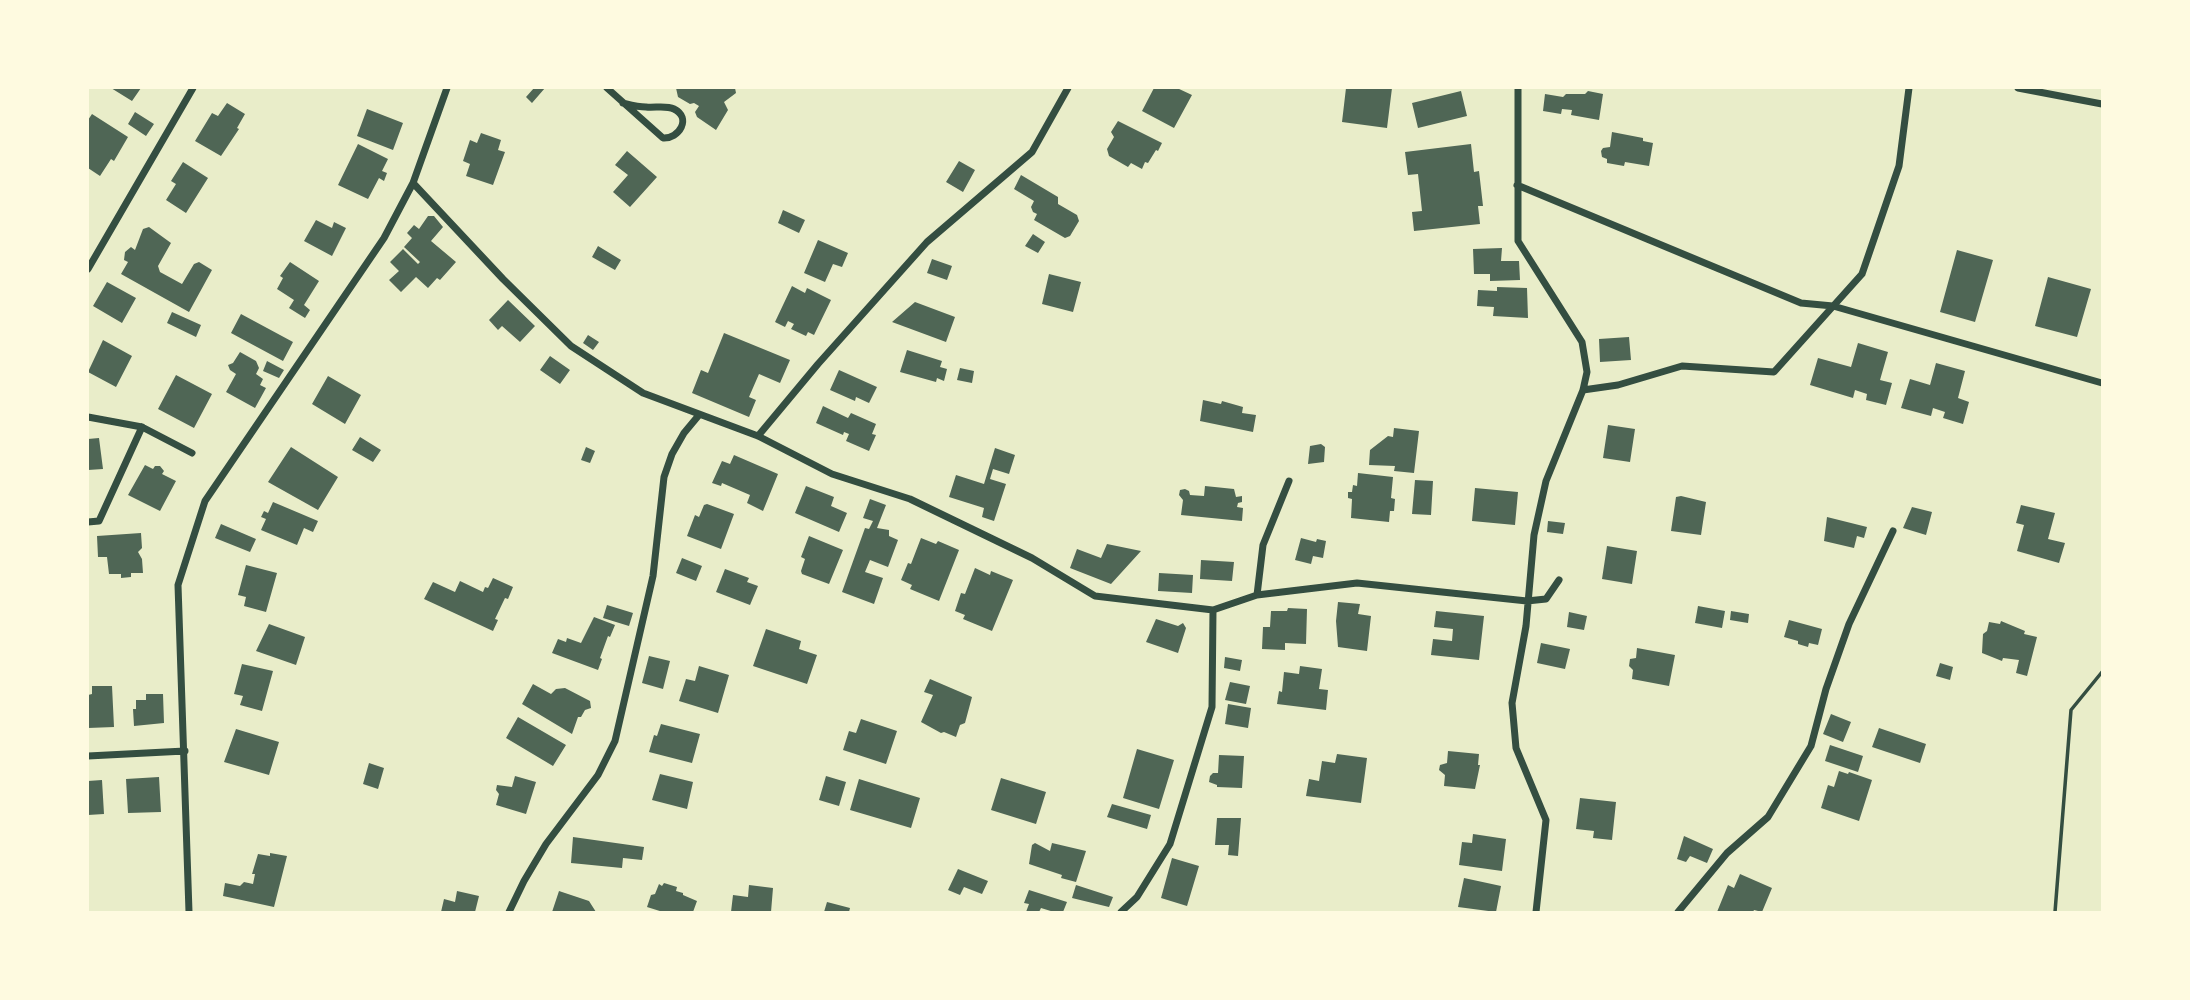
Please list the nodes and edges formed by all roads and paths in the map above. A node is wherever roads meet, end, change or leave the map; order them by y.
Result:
1 (192, 88) edge
2 (447, 88) edge
3 (607, 88) edge
4 (1068, 88) edge
5 (1518, 88) edge
6 (1909, 88) edge
7 (2018, 88) edge
8 (623, 103) junction
9 (2102, 104) edge
10 (413, 183) junction
11 (1517, 185) junction
12 (88, 269) edge
13 (1833, 306) junction
14 (2102, 383) edge
15 (1583, 390) junction
16 (699, 415) junction
17 (88, 417) edge
18 (142, 427) junction
19 (758, 436) junction
20 (192, 453) dead end
21 (1289, 481) dead end
22 (88, 522) edge
23 (1894, 531) dead end
24 (1559, 580) dead end
25 (1257, 595) junction
26 (1527, 601) junction
27 (1213, 610) junction
28 (2102, 672) edge
29 (185, 751) junction
30 (88, 756) edge
31 (189, 912) edge
32 (509, 912) edge
33 (1121, 912) edge
34 (1536, 912) edge
35 (1678, 912) edge
36 (2055, 912) edge

1 - 12 street
2 - 10 street
3 - 8 street
4 - 19 street
5 - 11 street
6 - 13 street
7 - 9 street
8 - 8 street
10 - 16 street
10 - 29 street
11 - 13 street
11 - 15 street
13 - 14 street
13 - 15 street
15 - 26 street
16 - 19 street
16 - 32 street
17 - 18 street
18 - 20 street
18 - 22 street
19 - 27 street
21 - 25 street
23 - 35 street
24 - 26 street
25 - 26 street
25 - 27 street
26 - 34 street
27 - 33 street
28 - 36 path
29 - 30 street
29 - 31 street

